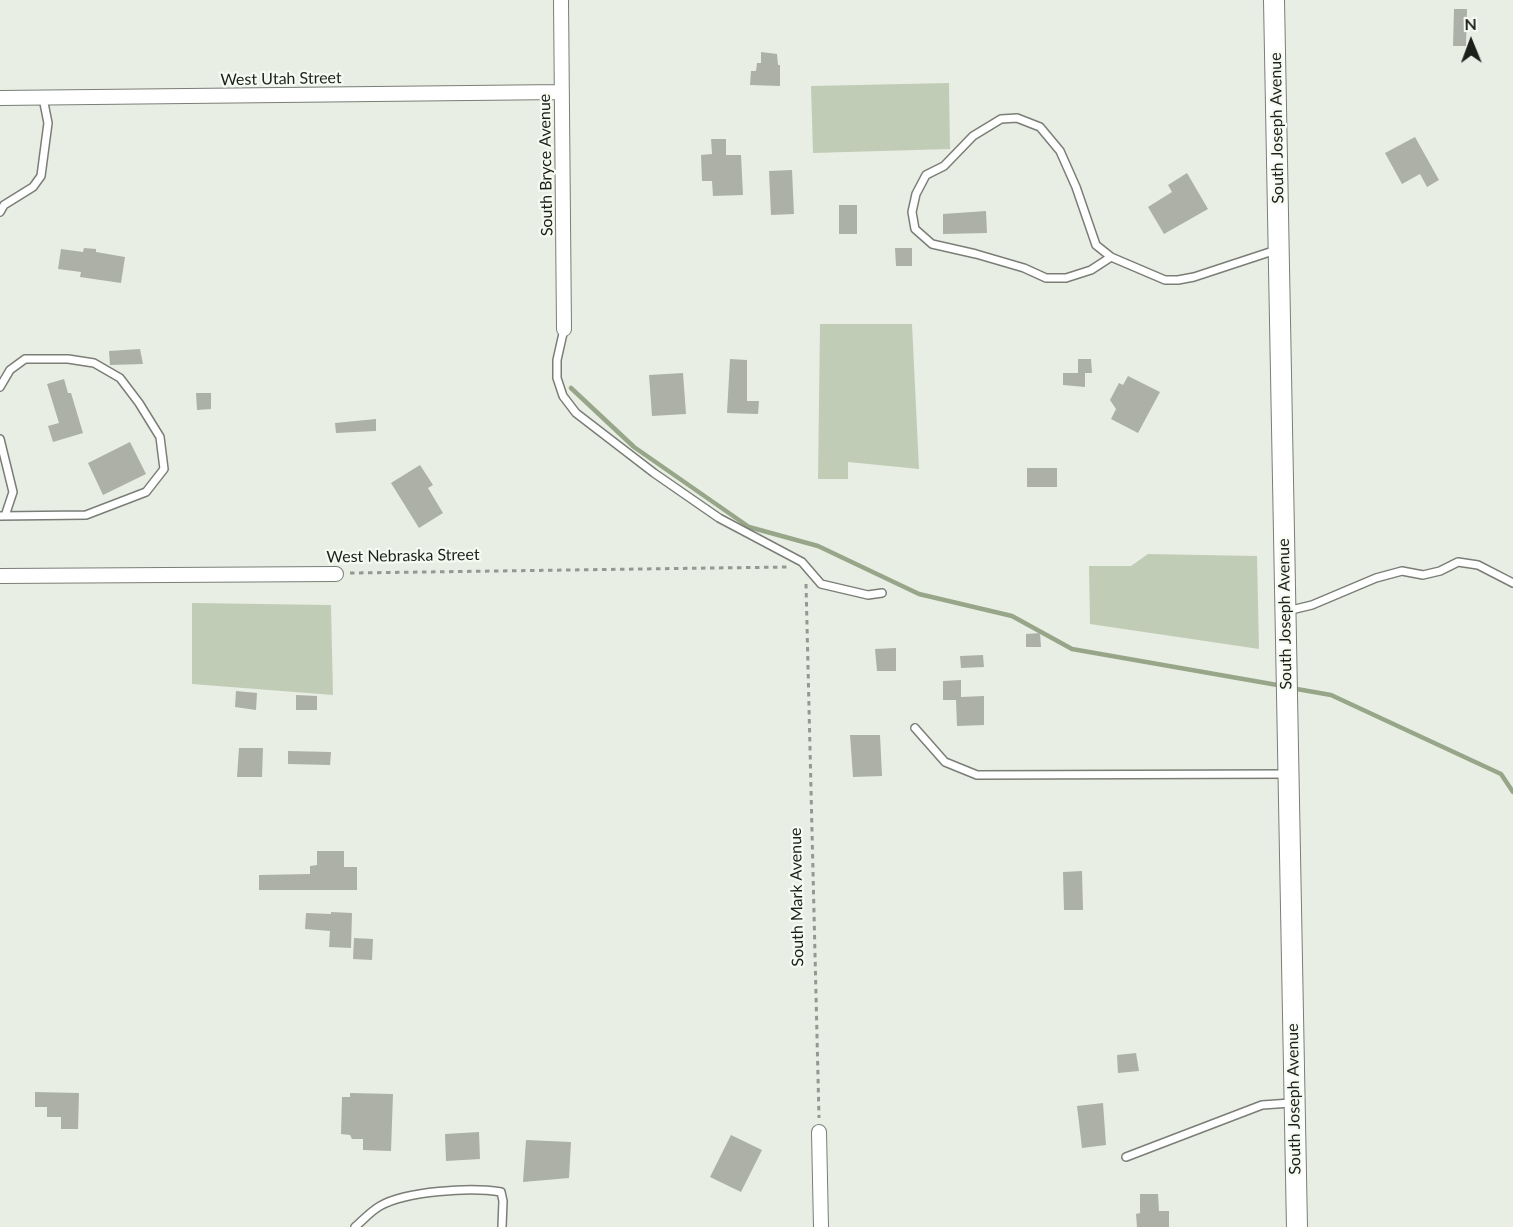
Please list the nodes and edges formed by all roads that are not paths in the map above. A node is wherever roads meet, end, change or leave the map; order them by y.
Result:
1 (561, 0) edge
2 (1274, 0) edge
3 (562, 92) junction
4 (0, 98) edge
5 (43, 98) junction
6 (0, 213) edge
7 (1279, 250) junction
8 (1110, 257) junction
9 (564, 329) joint
10 (0, 387) edge
11 (0, 439) edge
12 (2, 516) edge
13 (336, 574) road end
14 (0, 576) edge
15 (1513, 583) edge
16 (882, 593) dead end
17 (1284, 612) junction
18 (915, 728) dead end
19 (1288, 774) junction
20 (1294, 1103) junction
21 (819, 1132) road end
22 (1126, 1156) dead end
23 (355, 1227) edge
24 (502, 1227) edge
25 (821, 1227) edge
26 (1297, 1227) edge

1 - 3 street, South Bryce Avenue
2 - 7 main road, South Joseph Avenue
3 - 5 street, West Utah Street
3 - 9 street, South Bryce Avenue
4 - 5 street, West Utah Street
5 - 6 lane
7 - 8 lane
7 - 17 main road, South Joseph Avenue
8 - 8 lane
9 - 16 lane
10 - 12 lane
11 - 12 lane
13 - 14 street, West Nebraska Street
15 - 17 lane
17 - 19 main road, South Joseph Avenue
18 - 19 lane
19 - 20 main road, South Joseph Avenue
20 - 22 lane
20 - 26 main road, South Joseph Avenue
21 - 25 street
23 - 24 lane

